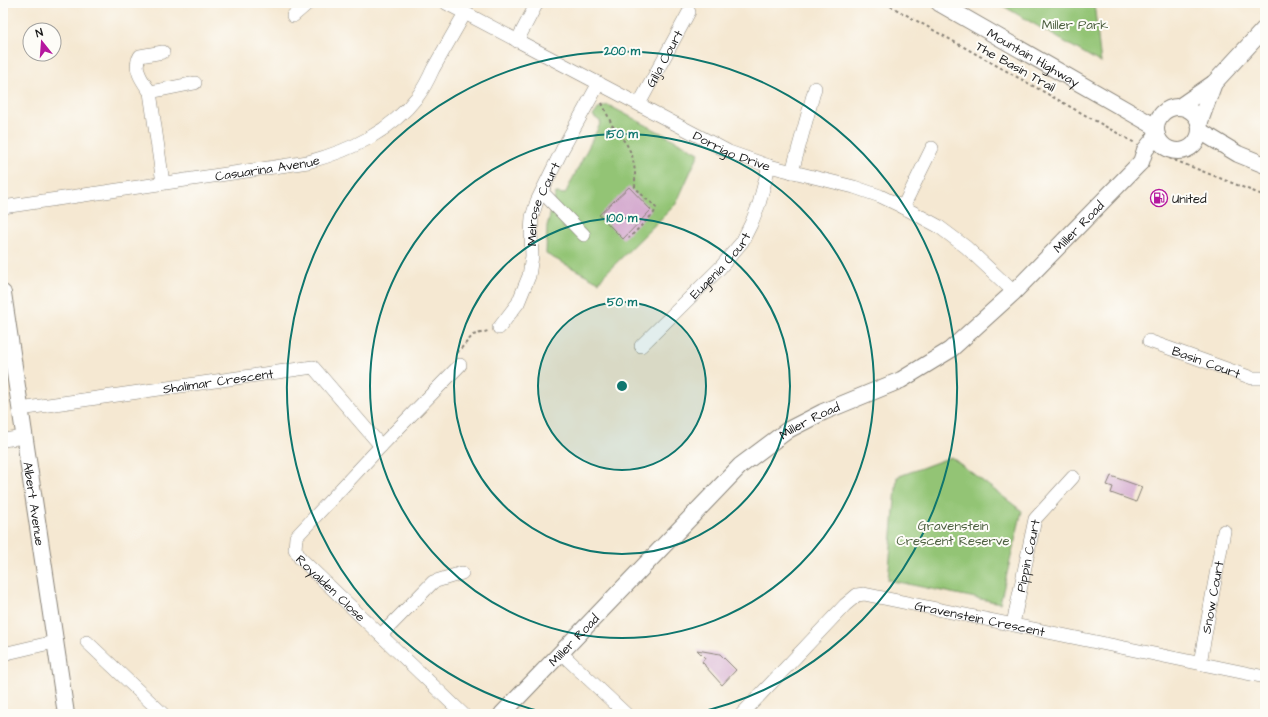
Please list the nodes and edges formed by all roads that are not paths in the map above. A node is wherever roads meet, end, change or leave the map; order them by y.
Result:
1 (308, 3) edge
2 (446, 3) edge
3 (537, 3) edge
4 (939, 3) edge
5 (689, 12) dead end
6 (465, 13) junction
7 (293, 16) dead end
8 (1265, 28) edge
9 (517, 41) junction
10 (163, 52) dead end
11 (195, 83) dead end
12 (599, 83) junction
13 (1214, 83) junction
14 (815, 88) dead end
15 (150, 92) junction
16 (639, 104) junction
17 (1174, 108) junction
18 (1128, 111) junction
19 (1156, 131) junction
20 (1198, 133) junction
21 (932, 148) dead end
22 (1170, 154) junction
23 (1141, 162) junction
24 (1265, 165) edge
25 (769, 166) junction
26 (792, 172) junction
27 (163, 183) junction
28 (542, 192) junction
29 (3, 207) edge
30 (902, 207) junction
31 (584, 235) dead end
32 (1014, 292) junction
33 (3, 293) edge
34 (499, 328) road end
35 (1149, 341) dead end
36 (641, 346) dead end
37 (457, 362) road end
38 (1265, 378) edge
39 (20, 409) junction
40 (25, 437) junction
41 (3, 440) edge
42 (381, 446) junction
43 (1073, 477) dead end
44 (1224, 531) dead end
45 (462, 574) dead end
46 (1013, 624) junction
47 (381, 635) junction
48 (54, 642) junction
49 (87, 642) dead end
50 (561, 653) junction
51 (3, 654) edge
52 (1200, 663) junction
53 (1265, 677) edge
54 (66, 714) edge
55 (163, 714) edge
56 (463, 714) edge
57 (502, 714) edge
58 (626, 714) edge
59 (742, 714) edge

1 - 7 street
2 - 6 street, Dorrigo Drive
3 - 9 street
4 - 18 main road, Mountain Highway
5 - 16 street, Gilja Court
6 - 9 street, Dorrigo Drive
6 - 27 street, Casuarina Avenue
8 - 13 main road
9 - 12 street, Dorrigo Drive
10 - 15 street
11 - 15 street
12 - 16 street, Dorrigo Drive
12 - 28 street, Melrose Court
13 - 17 main road
13 - 20 main road
14 - 26 street
15 - 27 street
16 - 25 street, Dorrigo Drive
17 - 18 main road
17 - 19 main road
17 - 20 main road
18 - 19 main road, Mountain Highway
19 - 22 main road
19 - 23 main road, Miller Road
20 - 22 main road
20 - 24 main road
21 - 30 street
22 - 23 main road, Miller Road
23 - 32 main road, Miller Road
25 - 26 street, Dorrigo Drive
25 - 36 street, Eugenia Court
26 - 30 street, Dorrigo Drive
27 - 29 street, Casuarina Avenue
28 - 31 street
28 - 34 street, Melrose Court
30 - 32 street, Dorrigo Drive
32 - 50 main road, Miller Road
33 - 39 main road, Albert Avenue
35 - 38 street, Basin Court
37 - 42 street, Royalden Close
39 - 40 main road, Albert Avenue
39 - 42 street, Shalimar Crescent
40 - 41 street
40 - 48 main road, Albert Avenue
42 - 47 street, Royalden Close
43 - 46 street, Pippin Court
44 - 52 street, Snow Court
45 - 47 street
46 - 52 street, Gravenstein Crescent
46 - 59 street, Gravenstein Crescent
47 - 56 street, Royalden Close
48 - 51 street
48 - 54 main road, Albert Avenue
49 - 55 street
50 - 57 main road, Miller Road
50 - 58 street
52 - 53 street, Gravenstein Crescent

